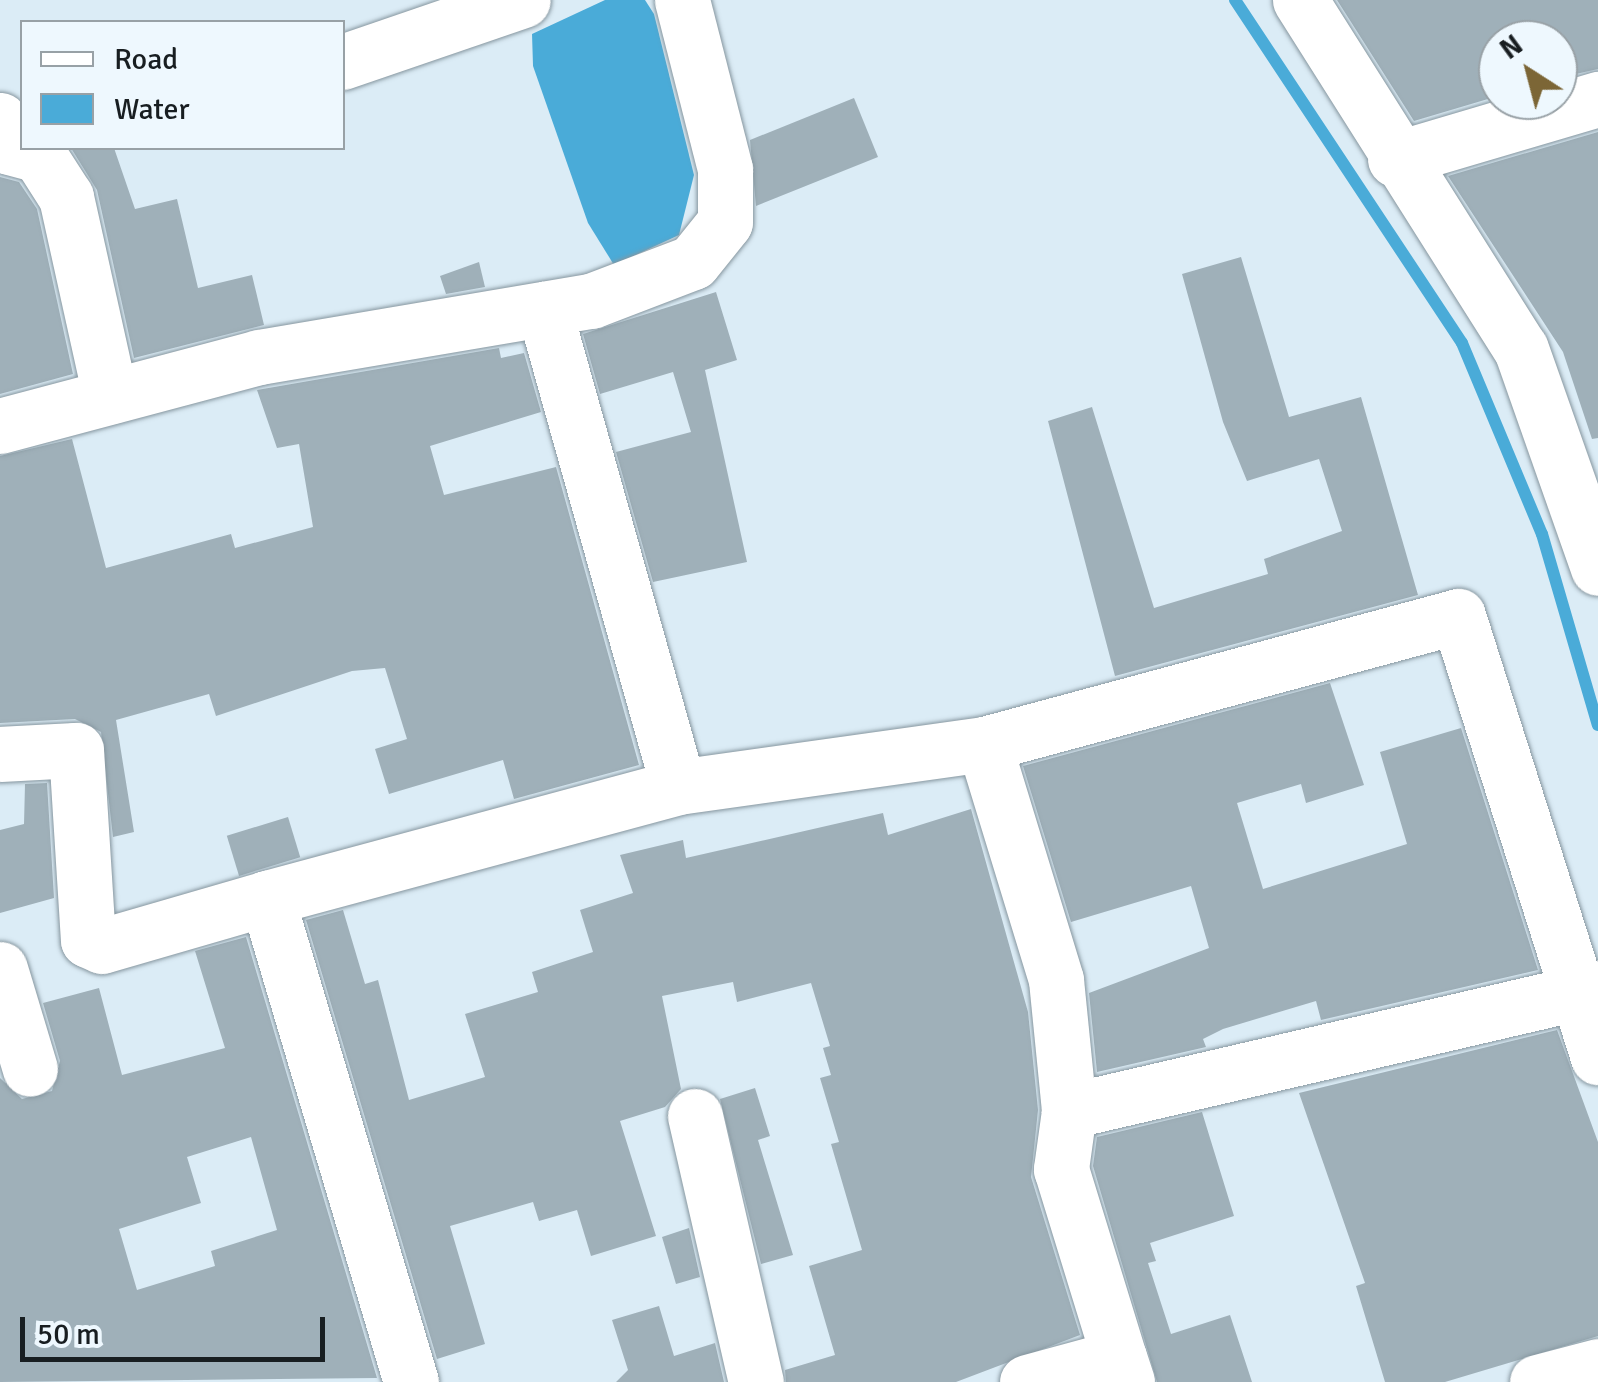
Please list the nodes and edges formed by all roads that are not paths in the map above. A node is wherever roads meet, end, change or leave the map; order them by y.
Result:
1 (523, 0) edge
2 (682, 0) edge
3 (1300, 0) edge
4 (345, 61) edge
5 (1598, 99) edge
6 (40, 150) edge
7 (1394, 159) junction
8 (544, 308) junction
9 (110, 396) junction
10 (0, 426) edge
11 (1598, 568) edge
12 (984, 744) junction
13 (0, 754) edge
14 (678, 787) junction
15 (267, 898) junction
16 (0, 969) edge
17 (1590, 990) edge
18 (1598, 1057) edge
19 (30, 1069) dead end
20 (1069, 1111) junction
21 (695, 1116) dead end
22 (1598, 1366) edge
23 (1123, 1370) edge
24 (412, 1382) edge
25 (756, 1382) edge
26 (1027, 1382) edge
27 (1538, 1382) edge

1 - 4 street
2 - 8 street
3 - 7 street
5 - 7 street
6 - 9 street
7 - 11 street
8 - 9 street
8 - 14 street
9 - 10 street
12 - 14 street
12 - 17 street
12 - 20 street
13 - 15 street
14 - 15 street
15 - 24 street
16 - 19 street
17 - 18 street
17 - 20 street
20 - 23 street
21 - 25 street
22 - 27 street
23 - 26 street

